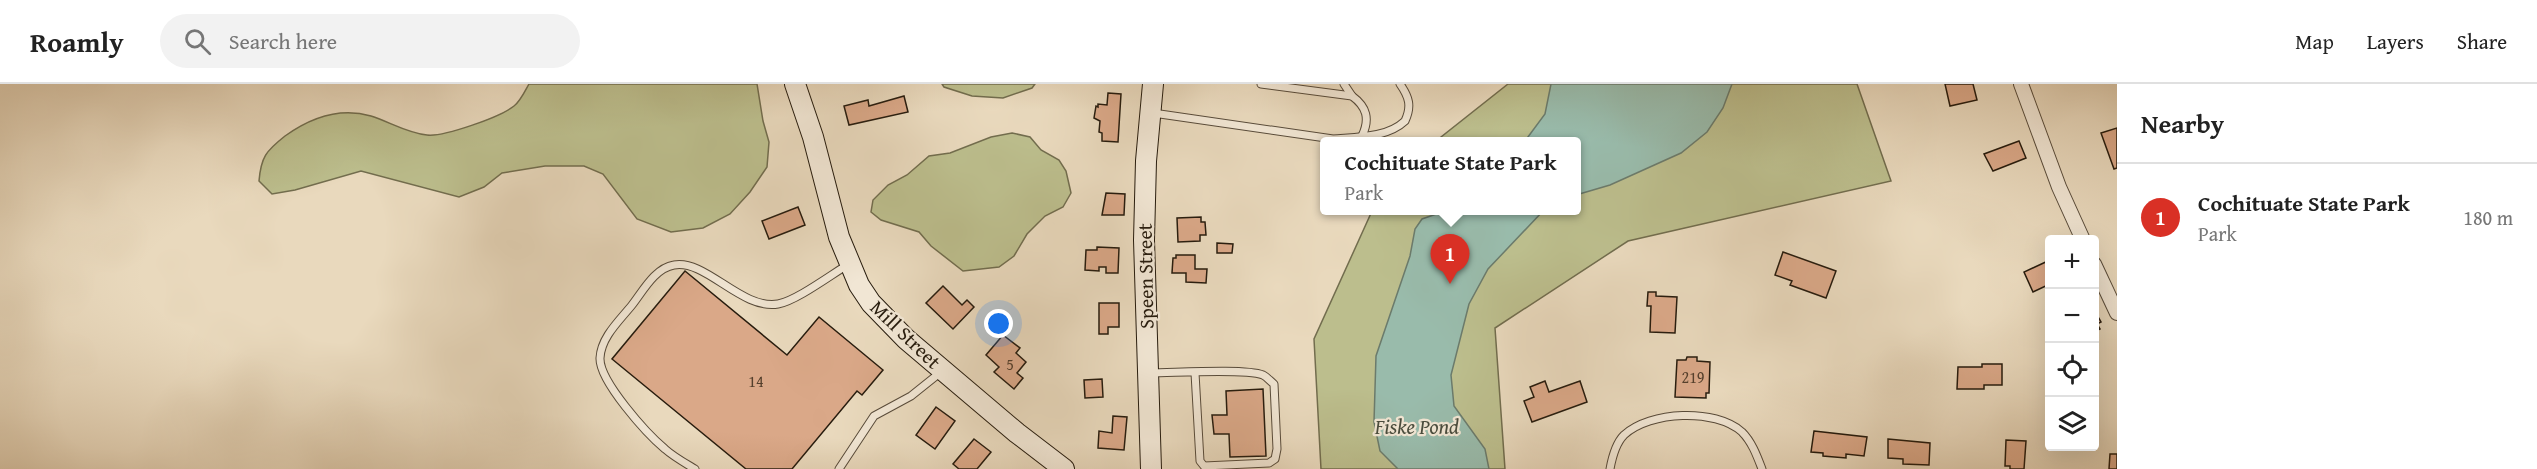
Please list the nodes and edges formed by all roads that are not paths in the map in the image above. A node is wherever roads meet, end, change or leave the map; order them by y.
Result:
1 (795, 84) edge
2 (1153, 84) edge
3 (1261, 84) edge
4 (1344, 84) edge
5 (1400, 84) edge
6 (2021, 84) edge
7 (1352, 96) junction
8 (1150, 113) junction
9 (1362, 136) junction
10 (1320, 137) edge
11 (1352, 137) edge
12 (2081, 235) edge
13 (849, 264) junction
14 (2099, 275) edge
15 (2117, 313) edge
16 (943, 370) junction
17 (1148, 373) junction
18 (1195, 373) junction
19 (695, 469) edge
20 (839, 469) edge
21 (1064, 469) edge
22 (1150, 469) edge
23 (1610, 469) edge
24 (1762, 469) edge

1 - 13 street, Mill Street
2 - 8 street, Speen Street
3 - 7 lane
4 - 7 lane
5 - 9 lane
6 - 12 street
7 - 9 lane
8 - 10 lane
8 - 17 street, Speen Street
9 - 11 lane
13 - 16 street, Mill Street
13 - 19 lane
14 - 15 street
16 - 20 lane
16 - 21 street, Mill Street
17 - 18 lane
17 - 22 street, Speen Street
18 - 18 lane
23 - 24 lane

